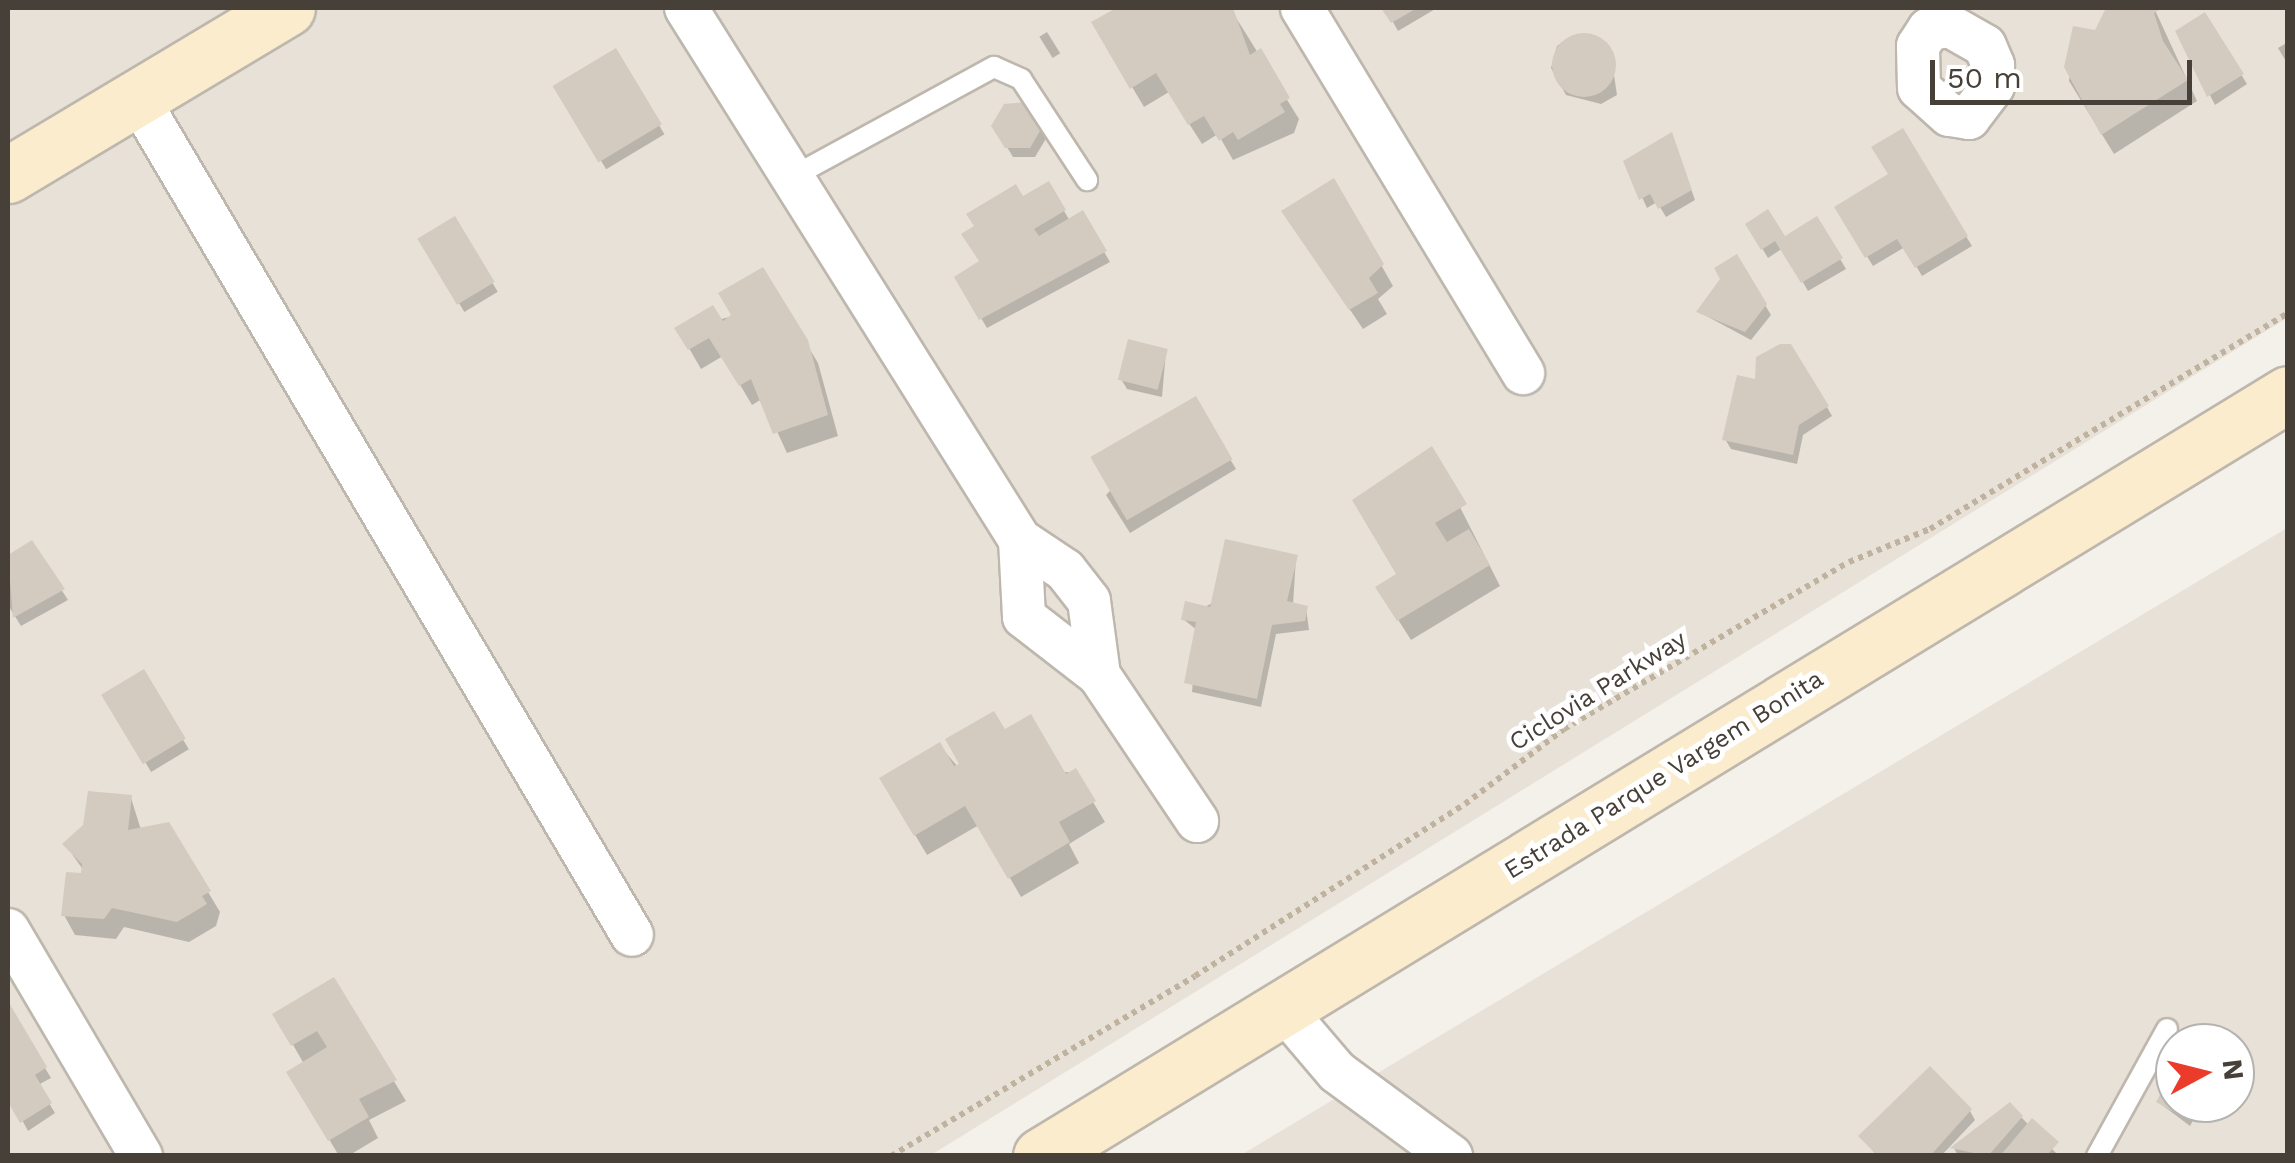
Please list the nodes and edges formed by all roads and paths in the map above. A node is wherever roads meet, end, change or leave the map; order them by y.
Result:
1 (287, 8) edge
2 (686, 8) edge
3 (1302, 8) edge
4 (137, 98) junction
5 (8, 175) edge
6 (792, 177) junction
7 (1087, 180) dead end
8 (2288, 312) edge
9 (1524, 373) dead end
10 (2288, 394) edge
11 (1020, 540) junction
12 (1099, 676) junction
13 (1198, 822) dead end
14 (8, 930) edge
15 (632, 935) dead end
16 (1284, 1011) junction
17 (2155, 1049) edge
18 (141, 1156) edge
19 (891, 1156) edge
20 (1040, 1156) edge
21 (1451, 1156) edge
22 (2097, 1156) edge

1 - 4 main road
2 - 6 street
3 - 9 street
4 - 5 main road
4 - 15 street
6 - 7 lane
6 - 11 street
8 - 19 path, Ciclovia Parkway
10 - 16 main road, Estrada Parque Vargem Bonita
11 - 12 street
11 - 12 street
12 - 13 street
14 - 18 street
16 - 20 main road, Estrada Parque Vargem Bonita
16 - 21 street
17 - 22 lane

